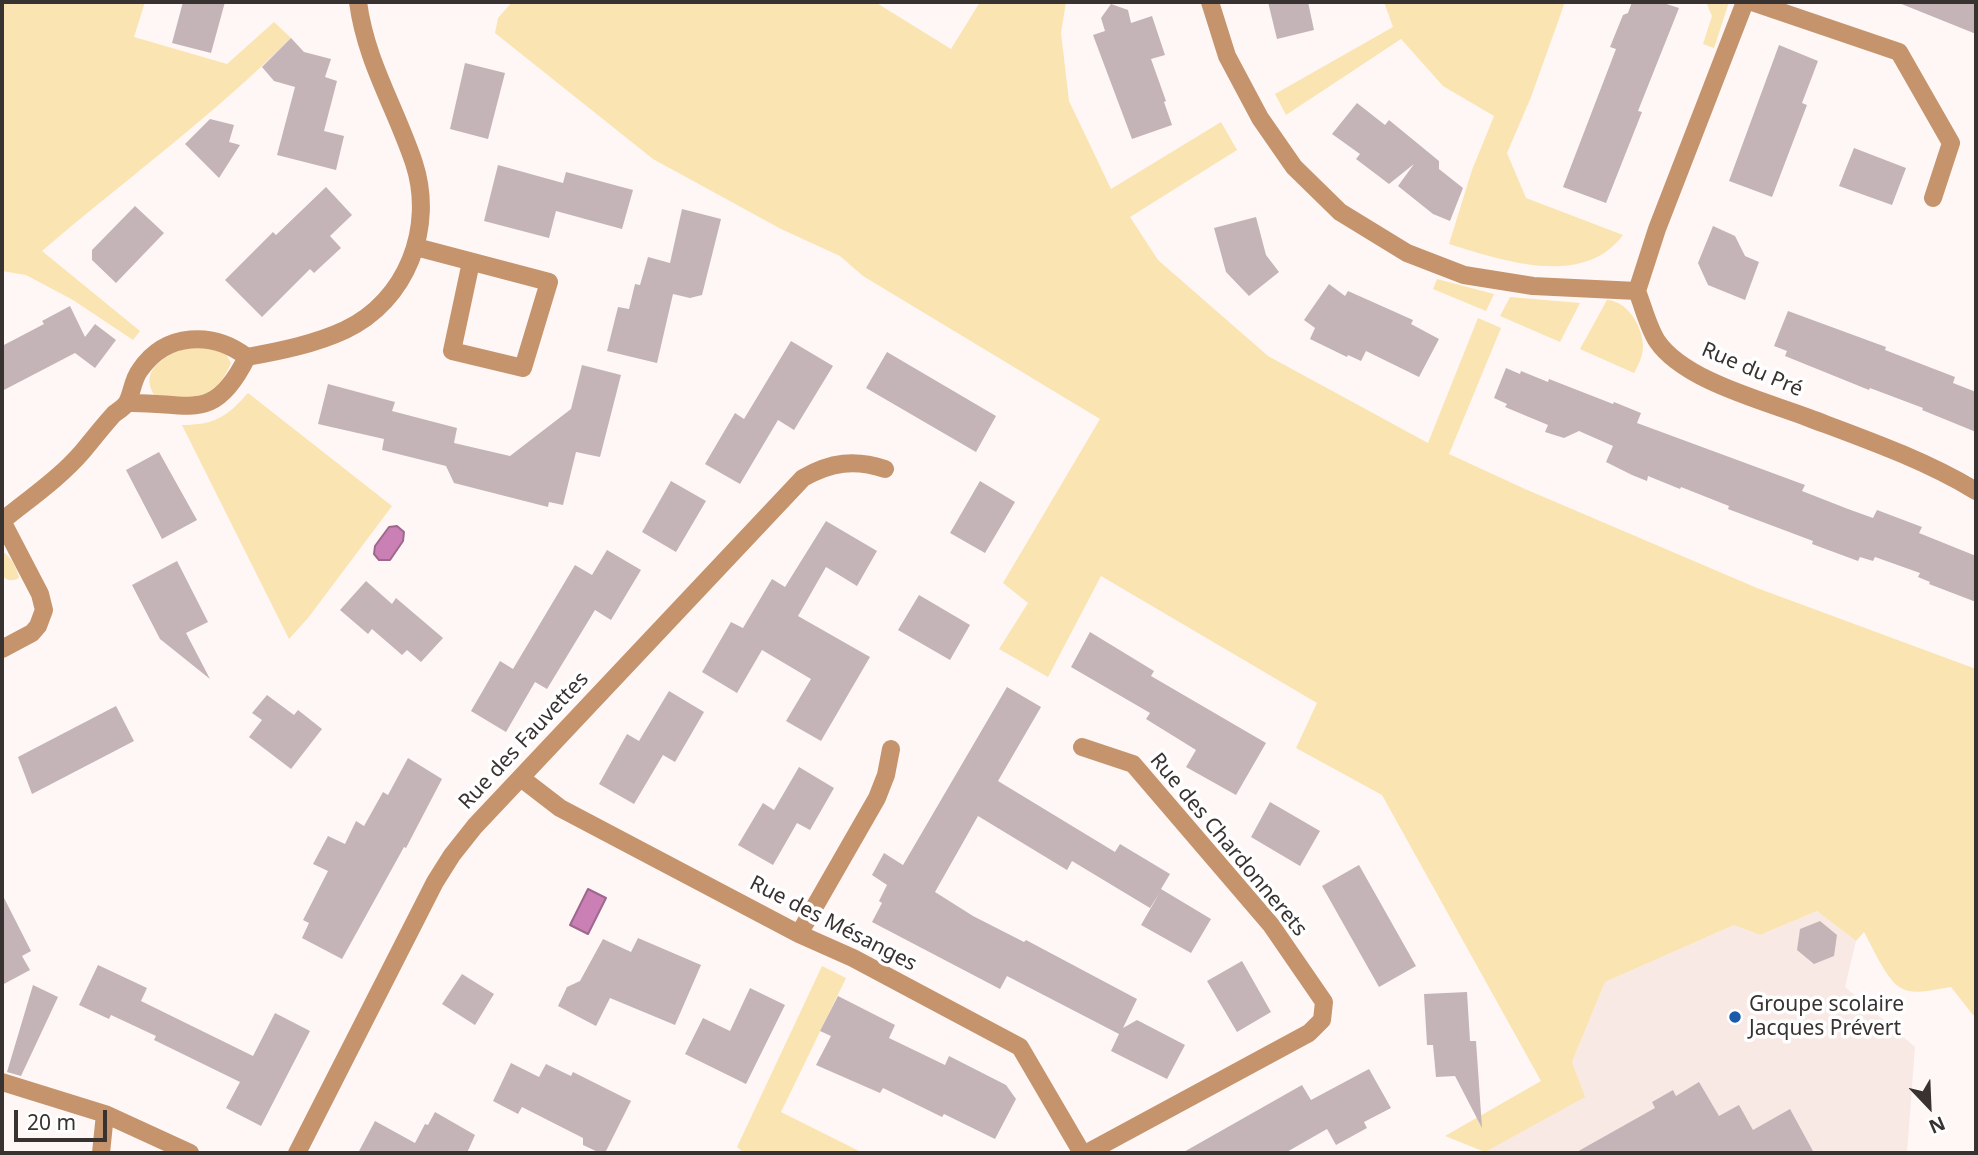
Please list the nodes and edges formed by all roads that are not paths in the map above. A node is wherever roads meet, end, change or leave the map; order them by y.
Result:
1 (358, 2) edge
2 (1210, 2) edge
3 (1745, 2) edge
4 (1752, 2) edge
5 (1933, 198) dead end
6 (415, 247) junction
7 (471, 262) junction
8 (1637, 291) junction
9 (247, 357) junction
10 (127, 403) junction
11 (885, 469) dead end
12 (1976, 491) edge
13 (2, 521) edge
14 (2, 649) edge
15 (1082, 747) dead end
16 (891, 749) dead end
17 (521, 778) junction
18 (799, 934) junction
19 (2, 1082) edge
20 (105, 1114) junction
21 (101, 1153) edge
22 (190, 1153) edge
23 (297, 1153) edge
24 (1085, 1153) edge

1 - 6 street
2 - 8 street
3 - 8 street
4 - 5 street
6 - 7 street
6 - 9 street
7 - 7 street
8 - 12 street, Rue du Pré
9 - 10 street
9 - 10 street
10 - 13 street
11 - 17 street, Rue des Fauvettes
13 - 14 street
15 - 24 street, Rue des Chardonnerets
16 - 18 street
17 - 18 street, Rue des Mésanges
17 - 23 street, Rue des Fauvettes
18 - 24 street, Rue des Mésanges
19 - 20 street
20 - 21 street
20 - 22 street

